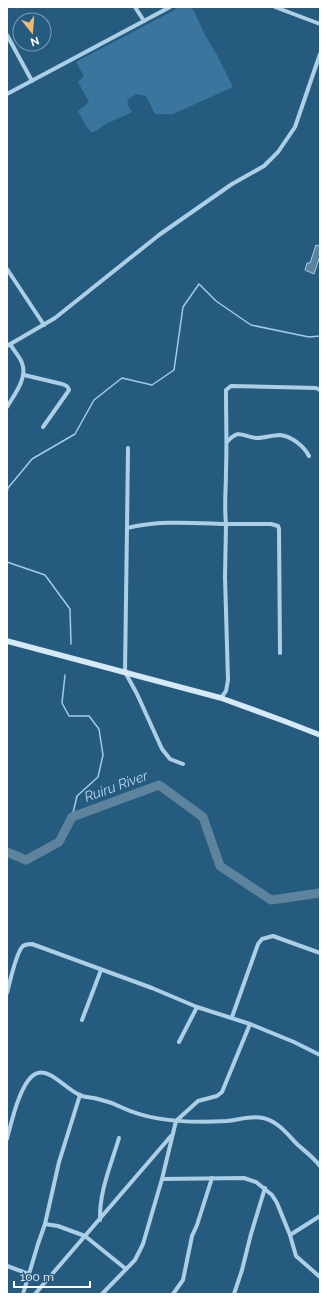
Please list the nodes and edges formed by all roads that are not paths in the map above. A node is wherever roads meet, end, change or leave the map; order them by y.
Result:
1 (135, 7) edge
2 (170, 7) edge
3 (275, 7) edge
4 (144, 21) junction
5 (320, 24) edge
6 (7, 35) edge
7 (320, 54) edge
8 (32, 81) junction
9 (7, 94) edge
10 (7, 269) edge
11 (44, 325) junction
12 (9, 345) edge
13 (24, 375) junction
14 (320, 390) edge
15 (7, 407) edge
16 (43, 427) dead end
17 (227, 442) junction
18 (128, 448) dead end
19 (309, 456) dead end
20 (226, 524) junction
21 (128, 528) junction
22 (7, 641) edge
23 (280, 653) dead end
24 (126, 672) junction
25 (221, 698) junction
26 (320, 736) edge
27 (183, 764) dead end
28 (320, 953) edge
29 (101, 970) junction
30 (7, 993) edge
31 (196, 1007) junction
32 (232, 1018) junction
33 (82, 1020) dead end
34 (250, 1024) junction
35 (180, 1042) dead end
36 (320, 1055) edge
37 (80, 1096) junction
38 (176, 1121) junction
39 (173, 1134) junction
40 (119, 1138) dead end
41 (7, 1139) edge
42 (320, 1166) edge
43 (212, 1178) junction
44 (162, 1179) junction
45 (265, 1188) junction
46 (320, 1216) edge
47 (100, 1220) junction
48 (45, 1224) junction
49 (290, 1235) junction
50 (85, 1236) junction
51 (7, 1266) edge
52 (126, 1269) junction
53 (29, 1274) junction
54 (320, 1277) edge
55 (23, 1294) edge
56 (35, 1294) edge
57 (102, 1294) edge
58 (173, 1294) edge
59 (234, 1294) edge

1 - 4 street
2 - 4 street
3 - 5 street
4 - 8 street
6 - 8 street
7 - 11 street
8 - 9 street
10 - 11 street
11 - 12 street
12 - 13 street
13 - 15 street
13 - 16 street
14 - 17 street
17 - 19 street
17 - 20 street
18 - 21 street
20 - 21 street
20 - 23 street
20 - 25 street
21 - 24 street
22 - 24 main road
24 - 25 main road
24 - 27 street
25 - 26 main road
28 - 32 street
29 - 30 street
29 - 31 street
29 - 33 street
31 - 32 street
31 - 35 street
32 - 34 street
34 - 36 street
34 - 38 street
37 - 38 street
37 - 41 street
37 - 48 street
38 - 39 street
38 - 42 street
39 - 44 street
39 - 47 street
40 - 47 street
43 - 44 street
43 - 45 street
43 - 58 street
44 - 52 street
45 - 49 street
45 - 59 street
46 - 49 street
47 - 50 street
48 - 50 street
48 - 53 street
49 - 54 street
50 - 52 street
50 - 56 street
51 - 53 street
52 - 57 street
53 - 55 street

